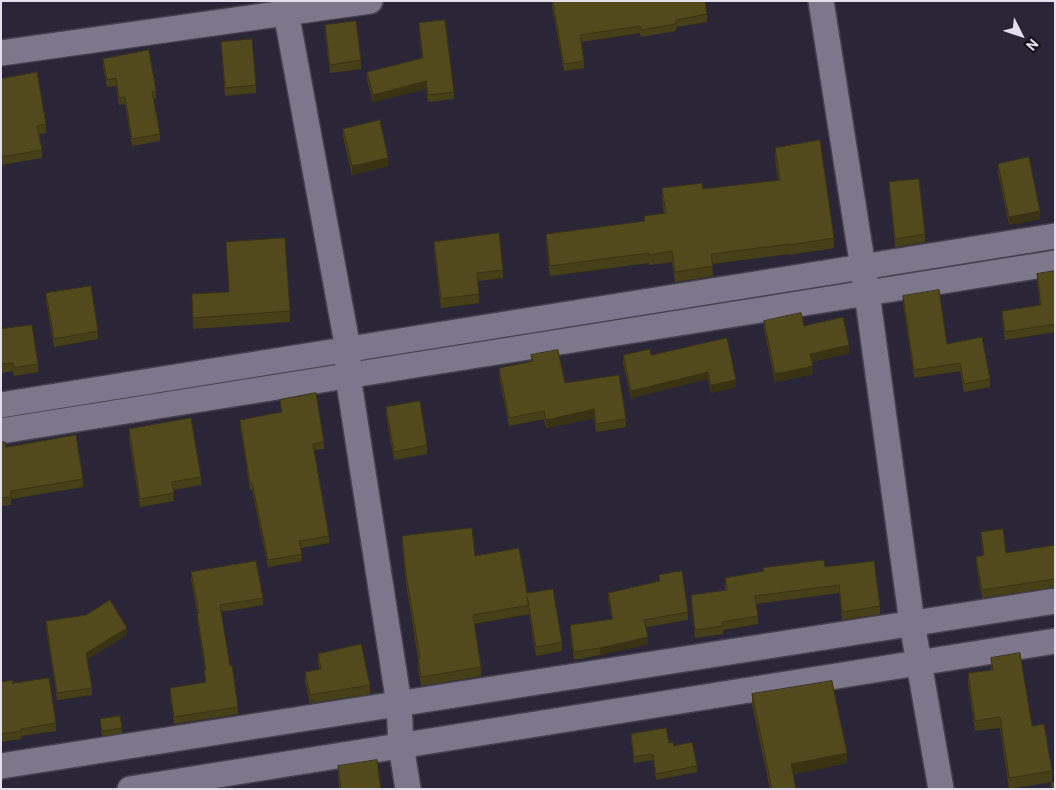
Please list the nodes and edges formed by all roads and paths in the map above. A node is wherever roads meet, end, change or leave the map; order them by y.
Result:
1 (370, 1) edge
2 (821, 1) edge
3 (286, 7) edge
4 (1, 53) edge
5 (1055, 236) edge
6 (1055, 263) edge
7 (862, 267) junction
8 (866, 293) junction
9 (348, 349) junction
10 (348, 376) junction
11 (1, 404) edge
12 (1, 432) edge
13 (1055, 601) edge
14 (912, 623) junction
15 (1055, 641) edge
16 (920, 662) junction
17 (399, 704) junction
18 (401, 745) junction
19 (1, 766) edge
20 (130, 789) edge
21 (408, 789) edge
22 (941, 789) edge

1 - 3 street
2 - 7 street
3 - 4 street
3 - 9 street
5 - 7 street
6 - 8 street
7 - 8 street
7 - 9 street
8 - 10 street
8 - 14 street
9 - 10 street
9 - 11 street
10 - 12 street
10 - 17 street
13 - 14 street
14 - 16 street
14 - 17 street
15 - 16 street
16 - 18 street
16 - 22 street
17 - 18 street
17 - 19 street
18 - 20 street
18 - 21 street

